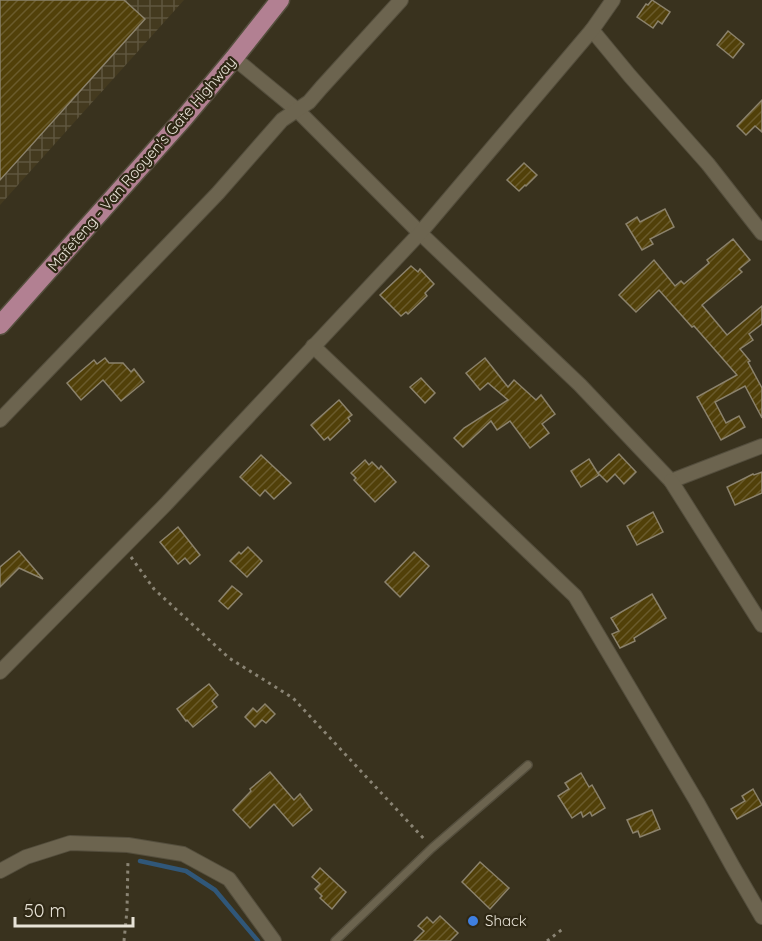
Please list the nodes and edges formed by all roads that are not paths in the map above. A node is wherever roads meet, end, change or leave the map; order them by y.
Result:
1 (280, 0) edge
2 (401, 0) edge
3 (614, 0) edge
4 (592, 30) junction
5 (234, 58) junction
6 (297, 110) junction
7 (420, 233) junction
8 (762, 233) edge
9 (0, 325) edge
10 (313, 346) junction
11 (0, 420) edge
12 (762, 446) edge
13 (670, 481) junction
14 (762, 625) edge
15 (0, 672) edge
16 (528, 765) dead end
17 (0, 871) edge
18 (762, 917) edge
19 (274, 941) edge
20 (335, 941) edge

1 - 5 main road, Mafeteng - Van Rooyen's Gate Highway
2 - 6 street
3 - 4 street
4 - 7 street
4 - 8 street
5 - 6 street
5 - 9 main road, Mafeteng - Van Rooyen's Gate Highway
6 - 7 street
6 - 11 street
7 - 10 street
7 - 13 street
10 - 15 street
10 - 18 street
12 - 13 street
13 - 14 street
16 - 20 lane
17 - 19 street

